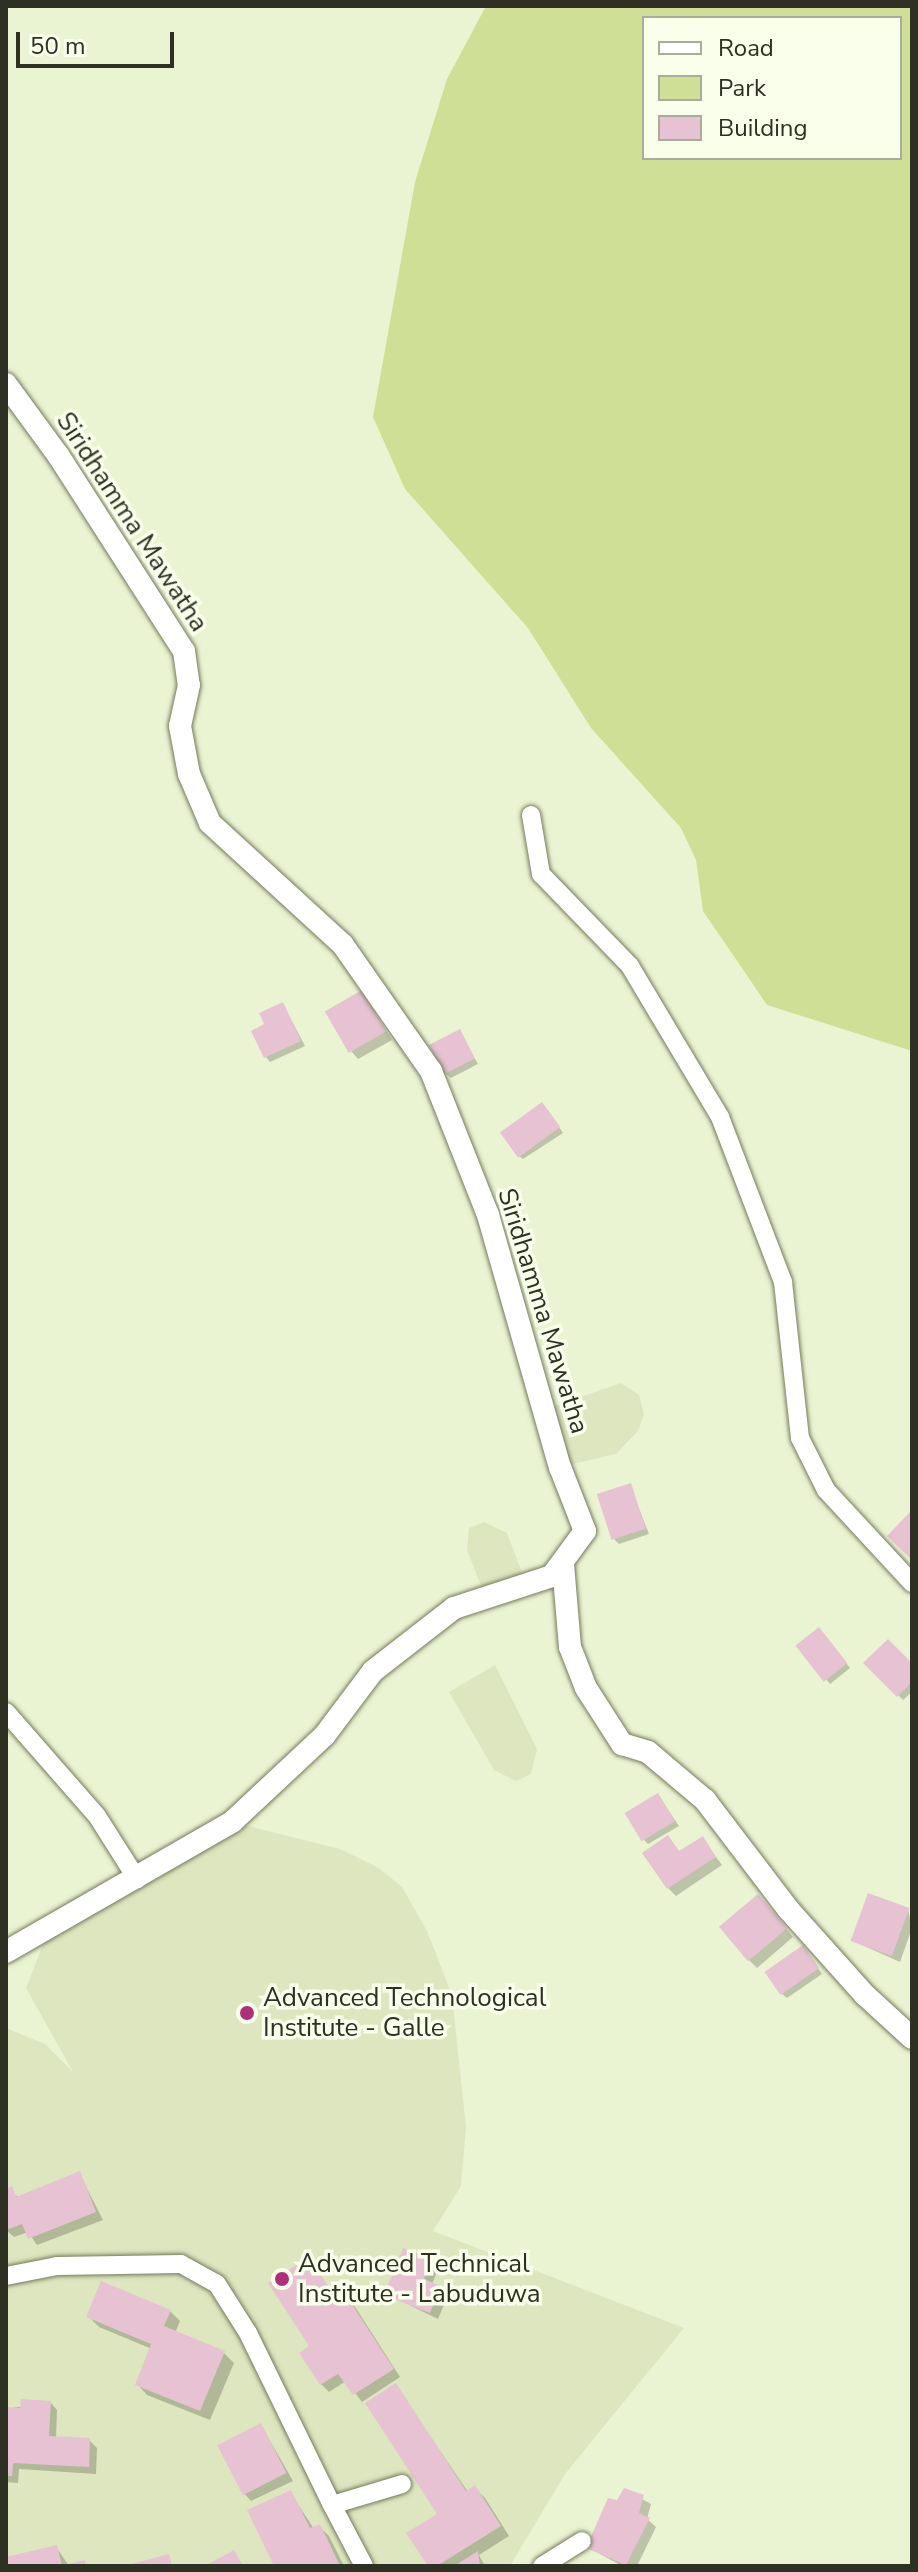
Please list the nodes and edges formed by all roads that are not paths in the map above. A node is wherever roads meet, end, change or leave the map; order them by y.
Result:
1 (6, 384) edge
2 (531, 815) dead end
3 (563, 1564) junction
4 (912, 1583) edge
5 (6, 1712) edge
6 (137, 1879) junction
7 (6, 1952) edge
8 (912, 2038) edge
9 (6, 2276) edge
10 (402, 2484) dead end
11 (332, 2505) junction
12 (582, 2541) dead end
13 (364, 2566) edge
14 (542, 2566) edge

1 - 3 street, Siridhamma Mawatha
2 - 4 street
3 - 6 street, Siridhamma Mawatha
3 - 8 street
5 - 6 street
6 - 7 street, Siridhamma Mawatha
9 - 11 street
10 - 11 street
11 - 13 street
12 - 14 street

